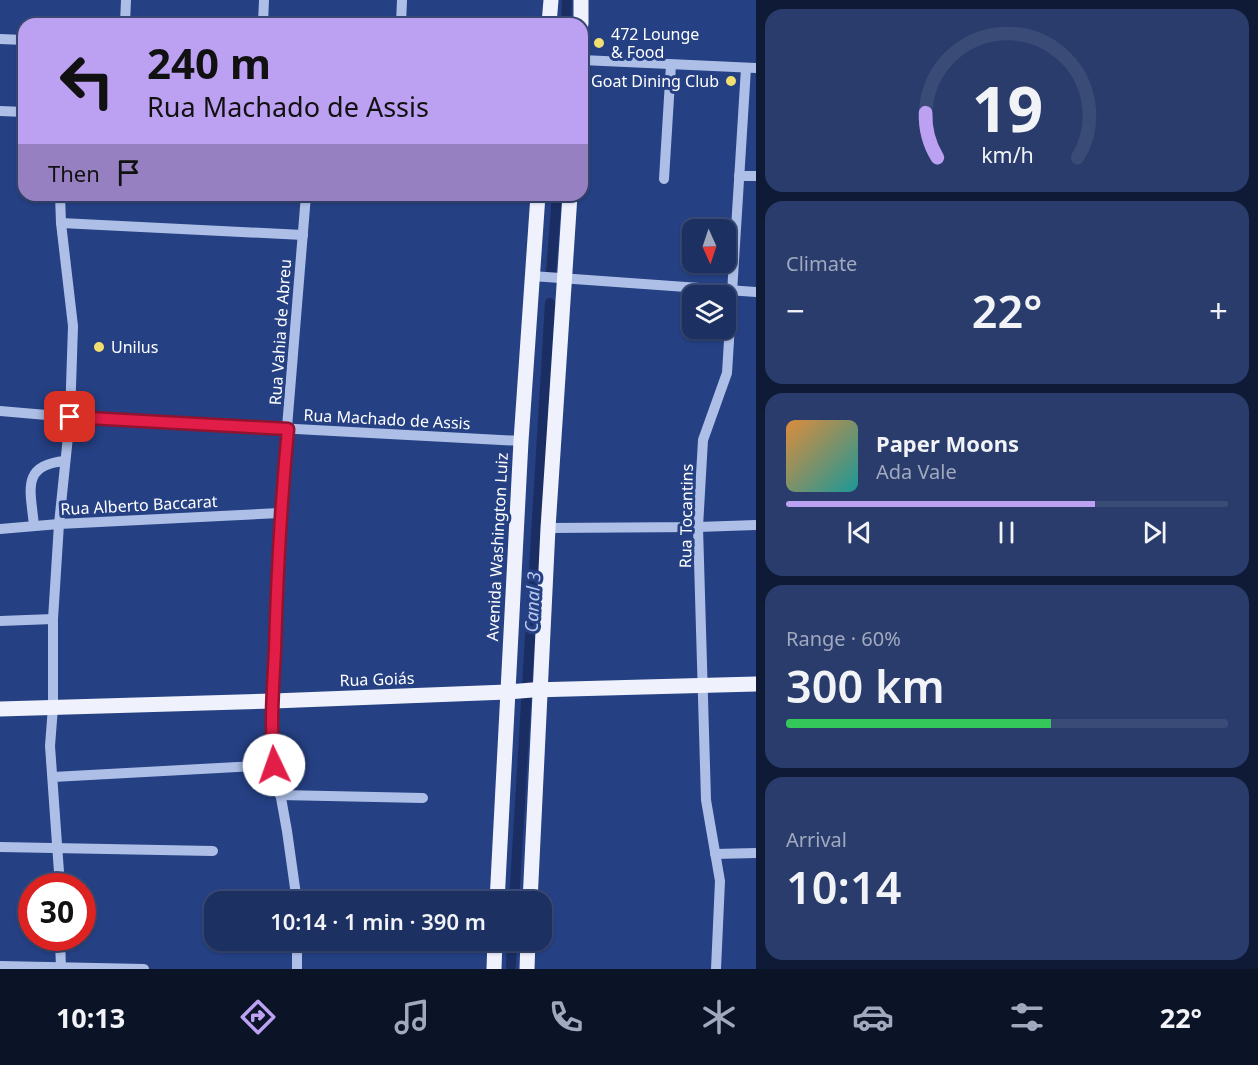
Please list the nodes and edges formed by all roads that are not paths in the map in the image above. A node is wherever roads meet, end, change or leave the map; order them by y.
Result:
1 (126, 0) edge
2 (264, 0) edge
3 (402, 0) edge
4 (551, 0) edge
5 (581, 0) edge
6 (125, 18) edge
7 (263, 18) edge
8 (401, 18) edge
9 (550, 18) edge
10 (580, 18) edge
11 (0, 39) edge
12 (18, 40) edge
13 (588, 60) edge
14 (671, 65) junction
15 (751, 68) edge
16 (0, 111) edge
17 (18, 112) edge
18 (739, 176) junction
19 (756, 176) edge
20 (664, 179) dead end
21 (60, 201) edge
22 (306, 201) edge
23 (537, 201) edge
24 (570, 201) edge
25 (61, 224) junction
26 (303, 235) junction
27 (532, 276) junction
28 (565, 278) junction
29 (732, 285) edge
30 (682, 287) edge
31 (736, 291) edge
32 (756, 292) edge
33 (729, 339) edge
34 (0, 411) edge
35 (70, 417) junction
36 (288, 429) junction
37 (521, 441) junction
38 (65, 461) junction
39 (280, 513) junction
40 (59, 524) junction
41 (756, 525) edge
42 (34, 526) junction
43 (698, 527) junction
44 (548, 528) junction
45 (0, 529) edge
46 (53, 619) junction
47 (0, 621) edge
48 (756, 684) edge
49 (703, 686) junction
50 (524, 691) junction
51 (273, 701) junction
52 (53, 707) junction
53 (0, 709) edge
54 (274, 765) junction
55 (53, 777) junction
56 (280, 795) junction
57 (423, 798) dead end
58 (0, 847) edge
59 (58, 849) junction
60 (213, 851) dead end
61 (756, 853) edge
62 (715, 854) junction
63 (59, 873) edge
64 (295, 891) edge
65 (498, 891) edge
66 (530, 891) edge
67 (60, 951) edge
68 (297, 951) edge
69 (495, 951) edge
70 (528, 951) edge
71 (0, 966) edge
72 (61, 968) edge
73 (144, 969) edge
74 (297, 969) edge
75 (494, 969) edge
76 (527, 969) edge
77 (716, 969) edge

1 - 6 street
2 - 7 street
3 - 8 street
4 - 9 main road
5 - 10 main road
11 - 12 street
13 - 14 street
14 - 15 street
14 - 20 street
15 - 18 street, Rua Tocantins
16 - 17 street
18 - 19 street
18 - 29 street, Rua Tocantins
21 - 25 street
22 - 26 street, Rua Vahia de Abreu
23 - 27 main road, Avenida Washington Luiz
24 - 28 main road, Avenida Washington Luiz
25 - 26 street
25 - 35 street
26 - 36 street, Rua Vahia de Abreu
27 - 28 street
27 - 37 main road, Avenida Washington Luiz
28 - 30 street
28 - 44 main road, Avenida Washington Luiz
31 - 32 street
33 - 43 street, Rua Tocantins
34 - 35 street, Rua Machado de Assis
35 - 36 street, Rua Machado de Assis
35 - 38 street
36 - 37 street, Rua Machado de Assis
36 - 39 street, Rua Vahia de Abreu
37 - 50 main road, Avenida Washington Luiz
38 - 40 street
38 - 42 street
39 - 40 street, Rua Alberto Baccarat
39 - 51 street, Rua Vahia de Abreu
40 - 42 street, Rua Alberto Baccarat
40 - 46 street
41 - 43 street
42 - 45 street, Rua Alberto Baccarat
43 - 44 street
43 - 49 street, Rua Tocantins
44 - 50 main road, Avenida Washington Luiz
46 - 47 street
46 - 52 street
48 - 49 main road, Rua Goiás
49 - 50 main road, Rua Goiás
49 - 62 street, Rua Tocantins
50 - 51 main road, Rua Goiás
50 - 65 main road, Avenida Washington Luiz
50 - 66 main road, Avenida Washington Luiz
51 - 52 main road, Rua Goiás
51 - 54 street, Rua Vahia de Abreu
52 - 53 main road, Rua Goiás
52 - 55 street
54 - 55 street
54 - 56 street, Rua Vahia de Abreu
55 - 59 street
56 - 57 street
56 - 64 street, Rua Vahia de Abreu
58 - 59 street
59 - 60 street
59 - 63 street
61 - 62 street
62 - 77 street, Rua Tocantins
67 - 72 street
68 - 74 street
69 - 75 main road
70 - 76 main road
71 - 72 street
72 - 73 street

